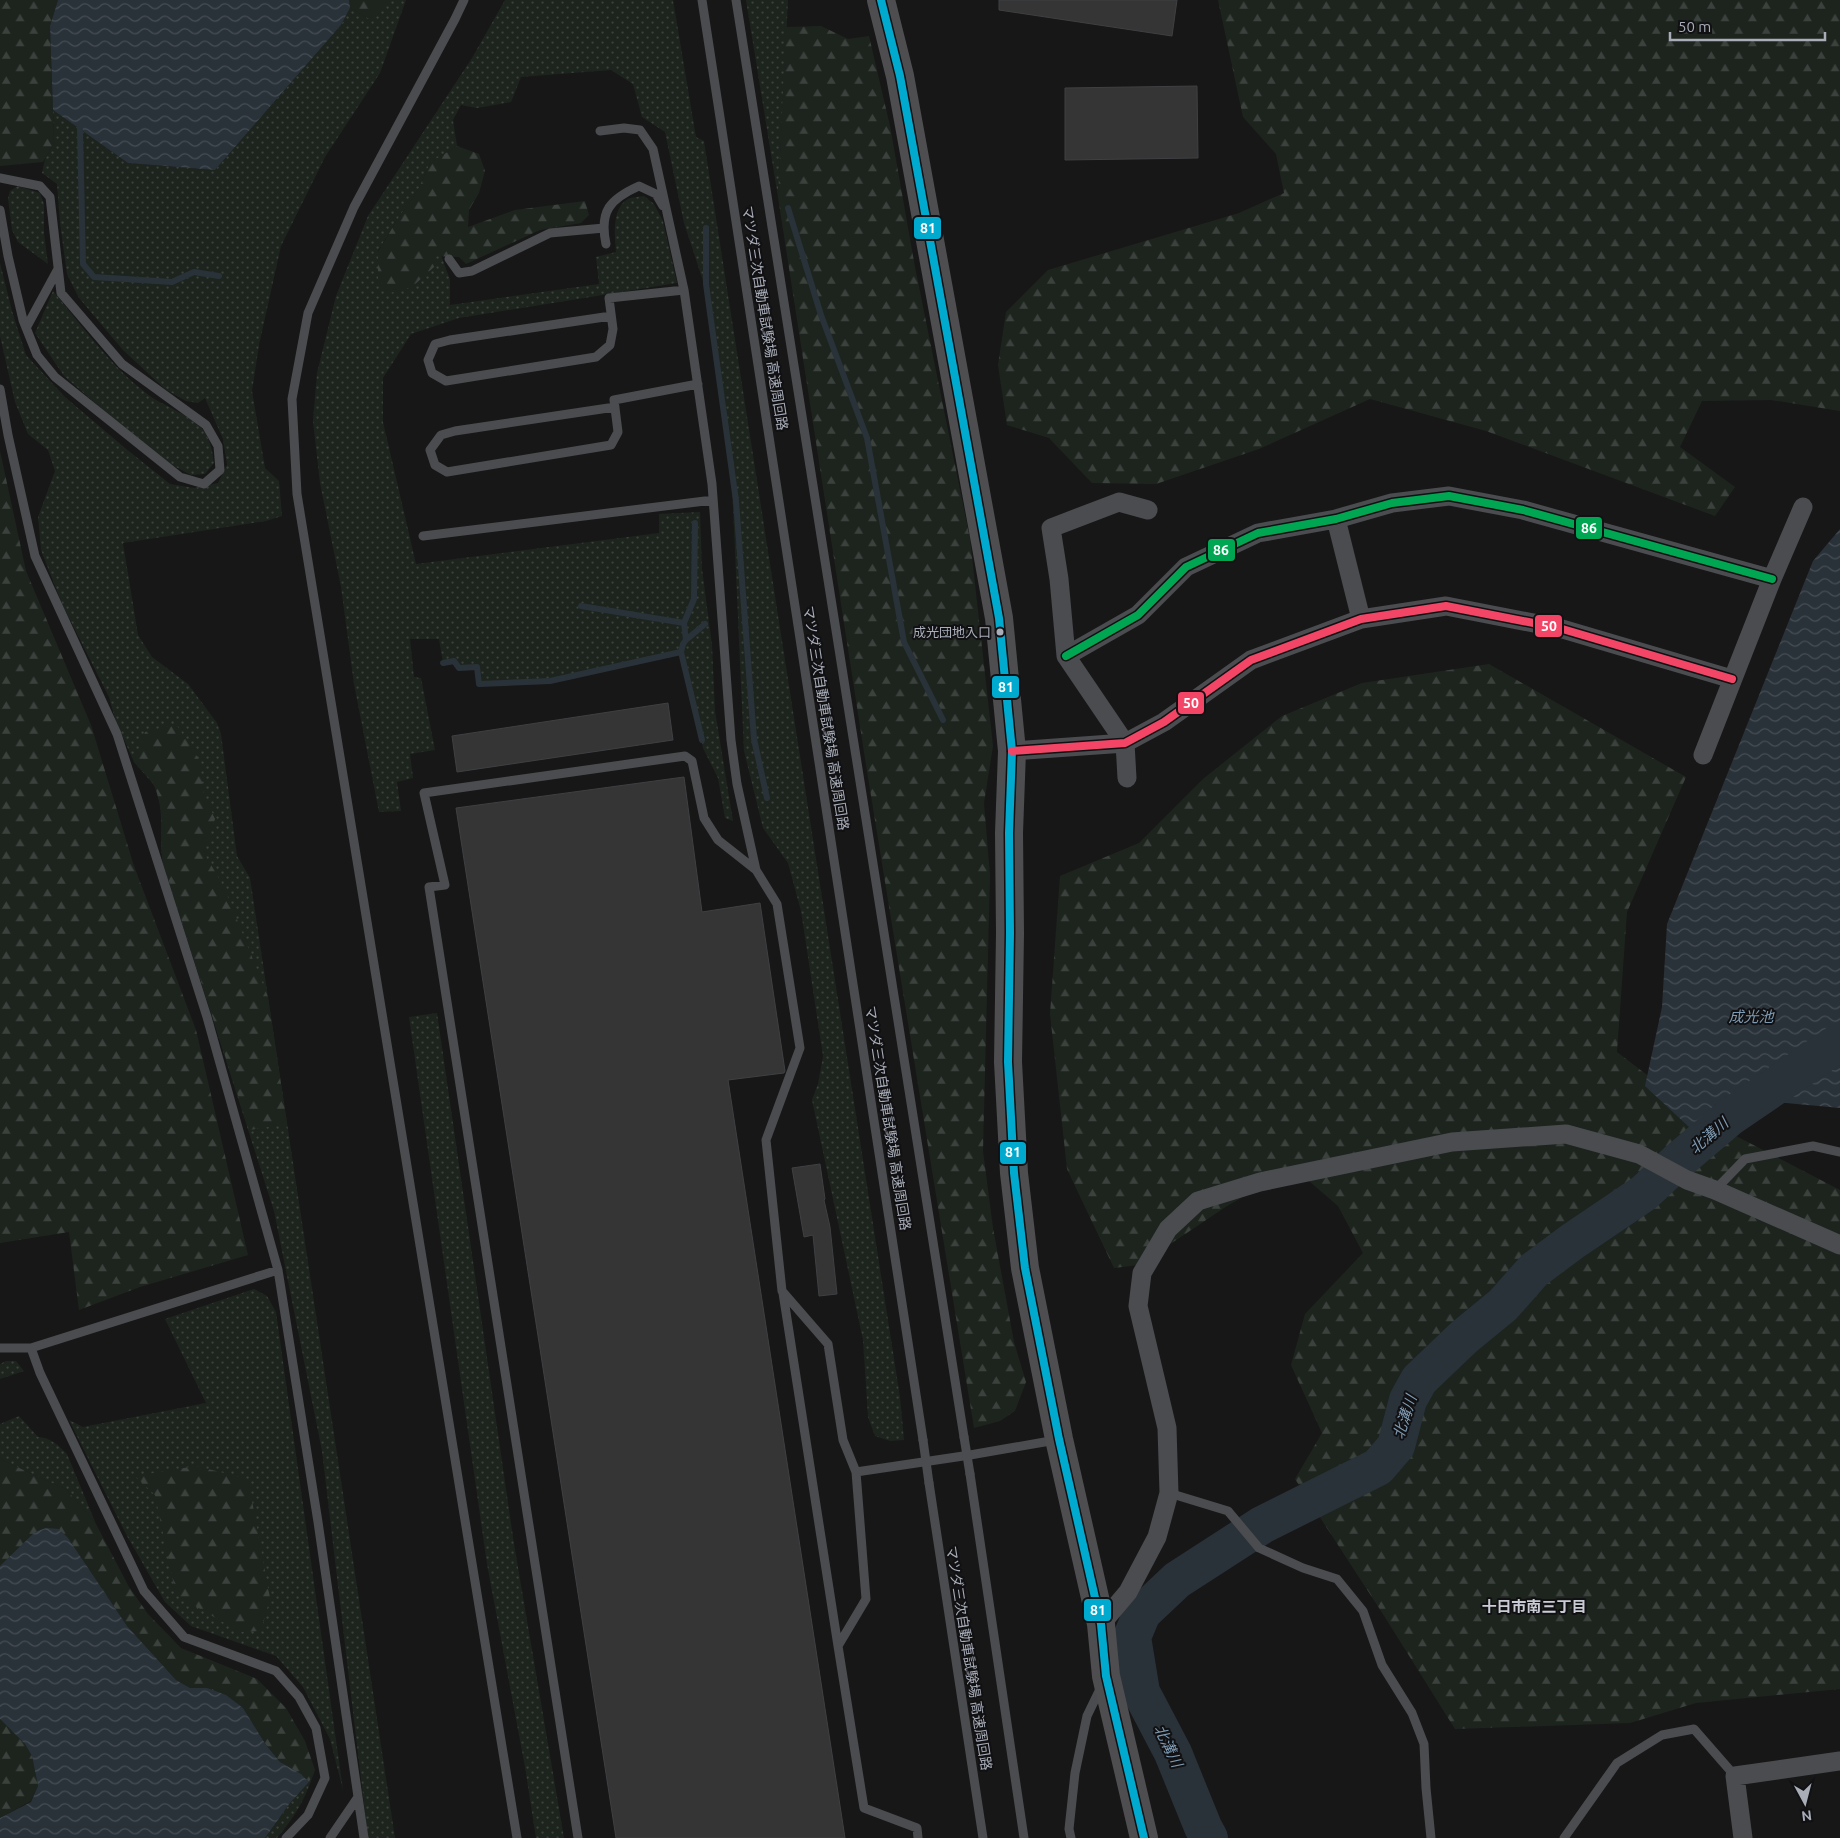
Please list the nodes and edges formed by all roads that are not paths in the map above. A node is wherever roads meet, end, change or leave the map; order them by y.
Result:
1 (464, 0) edge
2 (702, 0) edge
3 (736, 0) edge
4 (881, 0) edge
5 (600, 130) dead end
6 (0, 178) edge
7 (0, 210) edge
8 (668, 218) junction
9 (604, 228) junction
10 (606, 244) dead end
11 (449, 260) dead end
12 (58, 268) junction
13 (684, 290) junction
14 (611, 316) junction
15 (26, 328) junction
16 (698, 384) junction
17 (0, 389) edge
18 (615, 407) junction
19 (713, 500) junction
20 (1803, 507) dead end
21 (1148, 510) dead end
22 (1336, 519) junction
23 (423, 536) dead end
24 (1772, 579) junction
25 (1361, 619) junction
26 (1066, 656) junction
27 (1732, 679) junction
28 (1125, 743) junction
29 (1012, 751) junction
30 (1703, 755) dead end
31 (1127, 778) dead end
32 (756, 870) junction
33 (1840, 1152) edge
34 (1715, 1190) junction
35 (1840, 1245) edge
36 (278, 1270) junction
37 (782, 1291) junction
38 (31, 1348) junction
39 (3, 1350) edge
40 (1059, 1439) junction
41 (856, 1472) junction
42 (1169, 1493) junction
43 (1101, 1624) junction
44 (838, 1646) junction
45 (1106, 1676) junction
46 (1840, 1761) edge
47 (1735, 1776) junction
48 (358, 1797) junction
49 (286, 1838) edge
50 (330, 1838) edge
51 (364, 1838) edge
52 (517, 1838) edge
53 (578, 1838) edge
54 (918, 1838) edge
55 (982, 1838) edge
56 (1024, 1838) edge
57 (1071, 1838) edge
58 (1144, 1838) edge
59 (1431, 1838) edge
60 (1564, 1838) edge
61 (1743, 1838) edge

1 - 52 lane
2 - 55 lane, マツダ三次自動車試験場 高速周回路, bridge
3 - 56 lane, bridge
4 - 29 highway
5 - 8 lane
6 - 12 lane
7 - 15 lane
8 - 9 lane
8 - 13 lane
9 - 10 lane
9 - 11 lane
12 - 15 lane
12 - 15 lane
13 - 14 lane
13 - 16 lane
14 - 14 lane
16 - 18 lane
16 - 19 lane
17 - 36 lane
18 - 18 lane
19 - 23 lane
19 - 32 lane
20 - 24 street
21 - 26 street
22 - 24 street
22 - 25 street
22 - 26 street
24 - 27 street
25 - 27 street
25 - 28 street
26 - 28 street
27 - 30 street
28 - 29 street
28 - 31 street
29 - 40 highway
32 - 37 lane
32 - 53 lane
33 - 34 lane
34 - 35 street
34 - 42 street
36 - 38 lane
36 - 48 lane
37 - 41 lane
37 - 44 lane
38 - 39 lane
38 - 49 lane
40 - 41 lane
40 - 43 highway
41 - 44 lane
42 - 43 street
42 - 59 lane
43 - 45 highway
44 - 54 lane
45 - 57 lane
45 - 58 highway
46 - 47 street
47 - 60 lane
47 - 61 street
48 - 50 lane
48 - 51 lane

